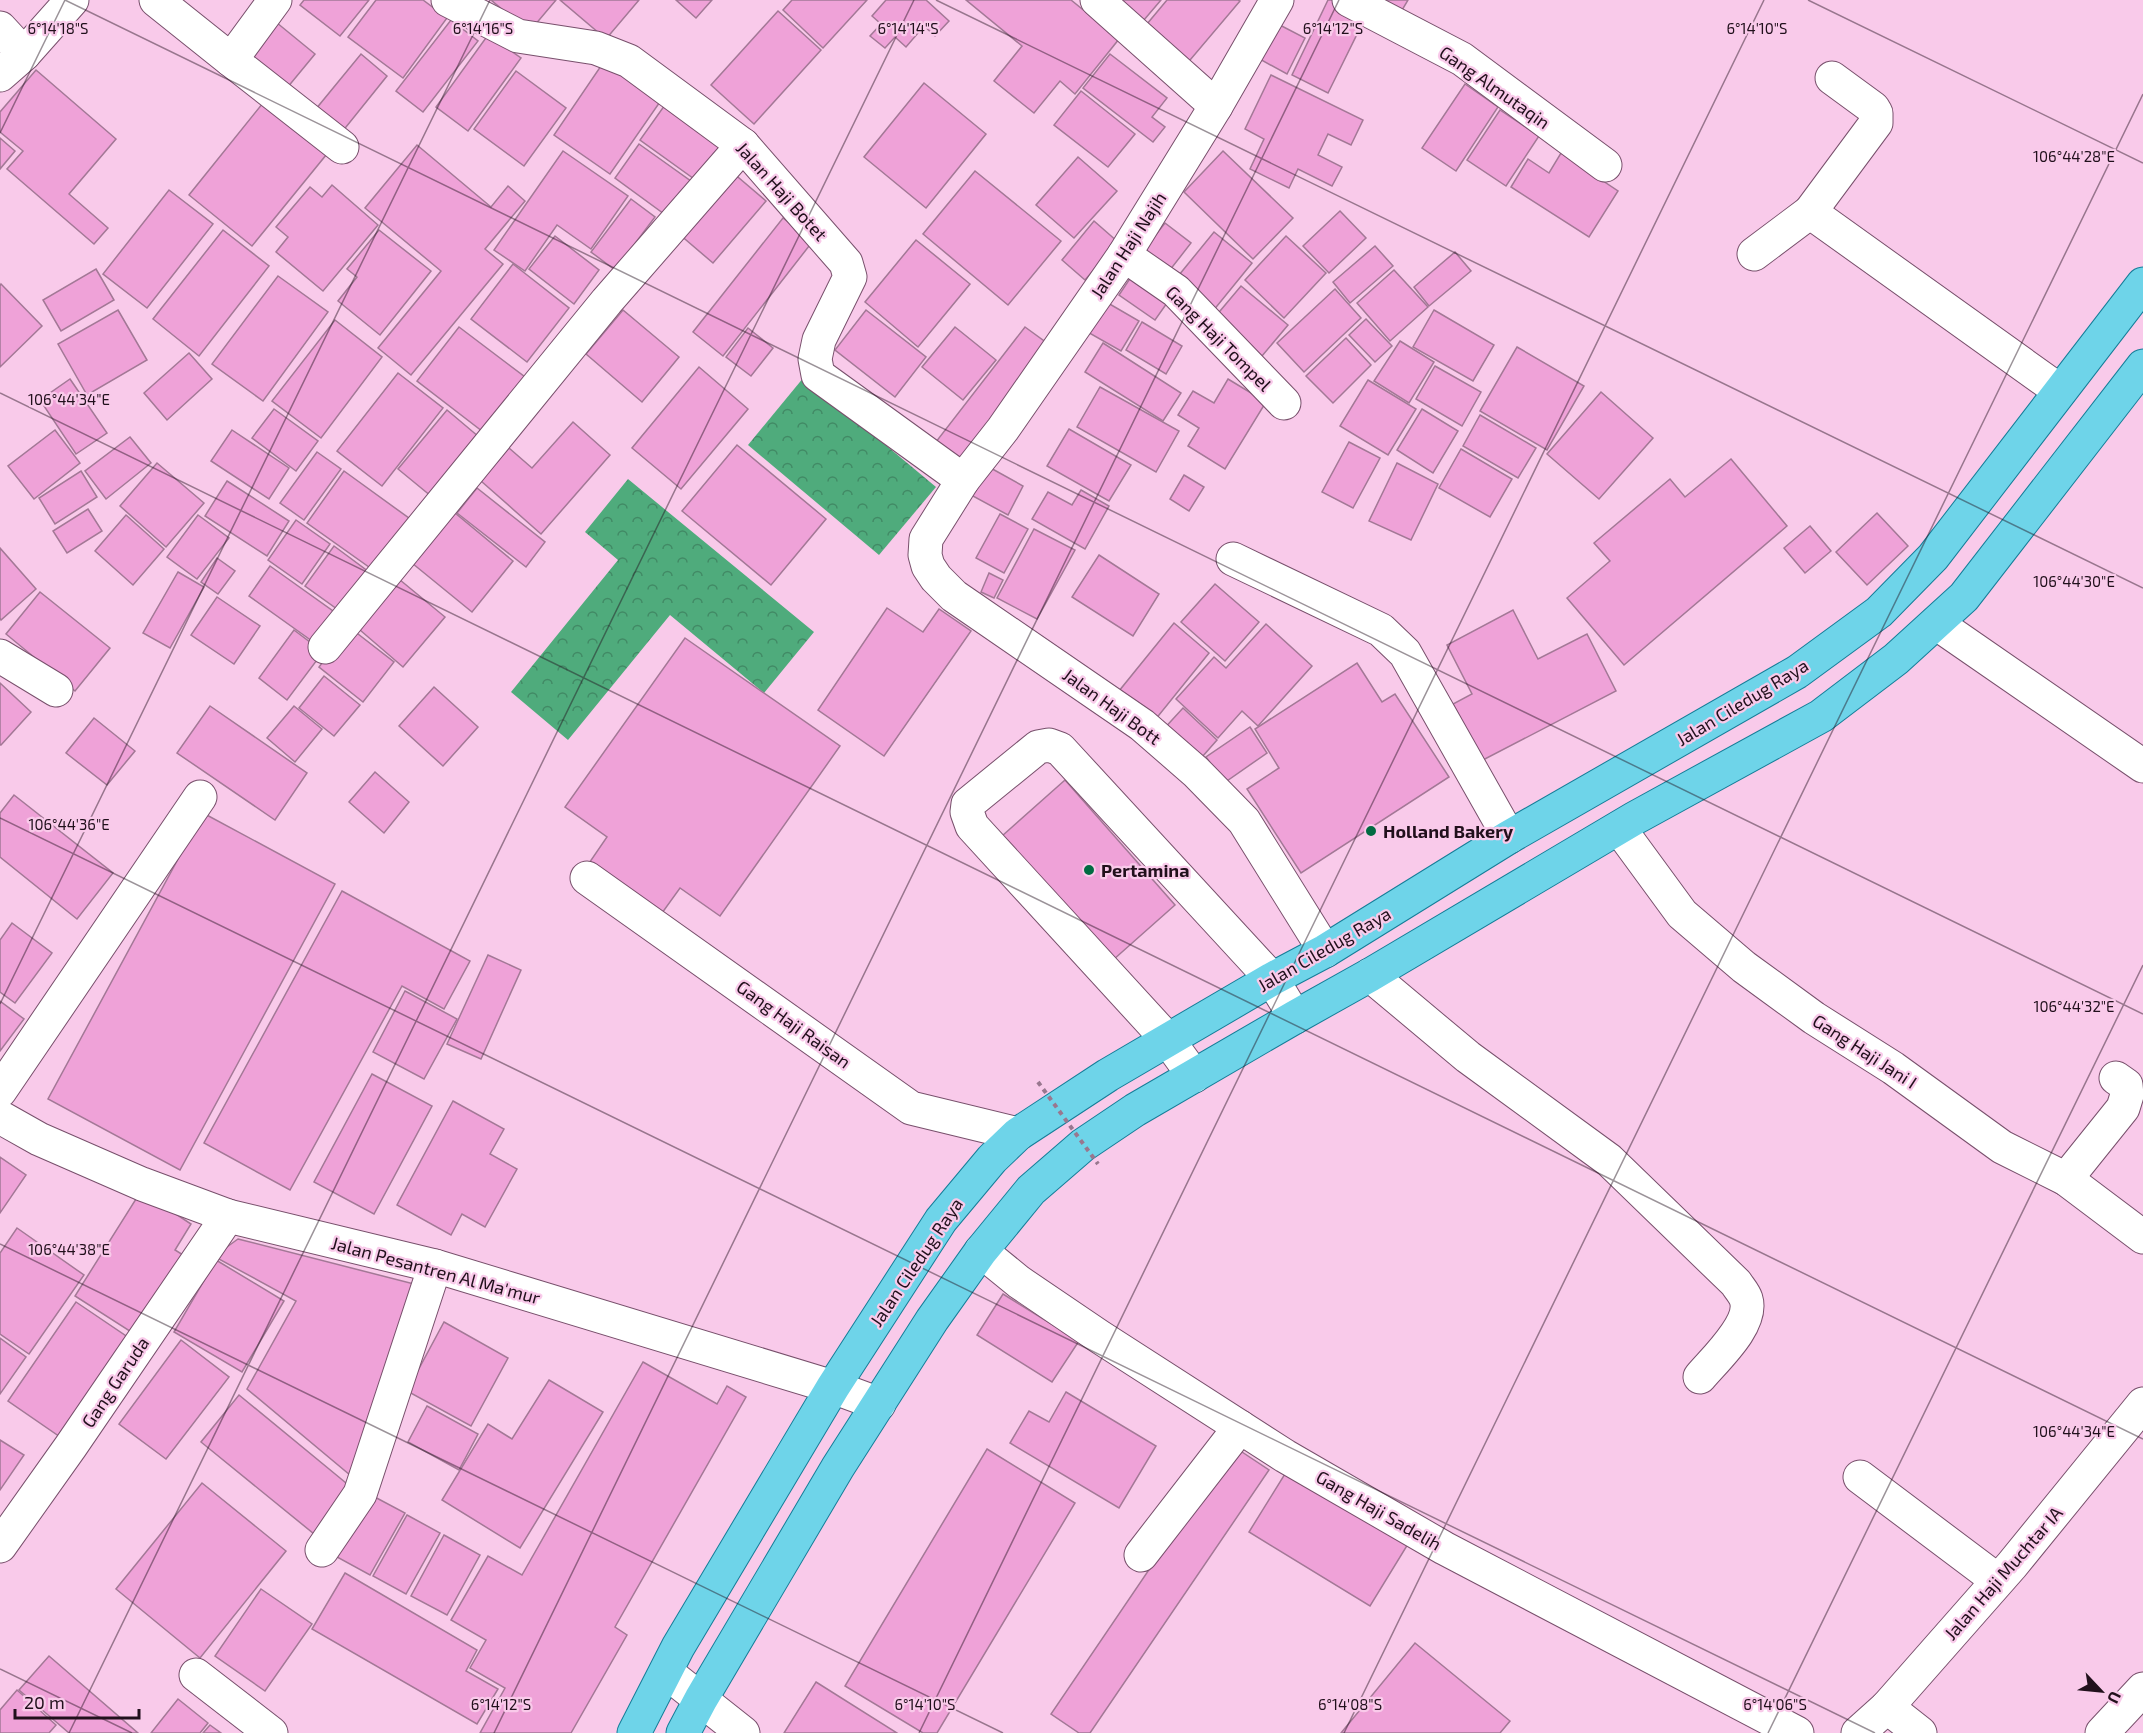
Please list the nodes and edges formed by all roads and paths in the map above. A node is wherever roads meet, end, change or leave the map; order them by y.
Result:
1 (72, 0) edge
2 (156, 0) edge
3 (275, 0) edge
4 (448, 0) edge
5 (1097, 0) edge
6 (1277, 0) edge
7 (1349, 0) edge
8 (0, 28) edge
9 (231, 60) junction
10 (12, 64) edge
11 (1832, 78) dead end
12 (1216, 106) junction
13 (743, 145) junction
14 (342, 147) dead end
15 (1605, 165) dead end
16 (1810, 212) junction
17 (1754, 254) dead end
18 (1124, 255) junction
19 (2143, 284) edge
20 (2143, 366) edge
21 (2061, 391) junction
22 (1284, 403) dead end
23 (963, 480) junction
24 (1233, 560) dead end
25 (1936, 623) junction
26 (325, 647) dead end
27 (0, 656) edge
28 (56, 690) dead end
29 (2143, 766) edge
30 (200, 797) dead end
31 (1619, 828) junction
32 (1509, 837) junction
33 (586, 878) dead end
34 (1325, 951) junction
35 (1370, 975) junction
36 (1272, 979) junction
37 (1295, 1017) junction
38 (1168, 1040) junction
39 (1194, 1076) junction
40 (2116, 1078) dead end
41 (1038, 1082) dead end
42 (0, 1091) edge
43 (0, 1117) edge
44 (1018, 1134) junction
45 (1098, 1164) dead end
46 (2066, 1179) junction
47 (228, 1216) junction
48 (2143, 1237) edge
49 (981, 1251) junction
50 (435, 1266) junction
51 (1700, 1377) dead end
52 (833, 1387) junction
53 (879, 1404) junction
54 (2143, 1404) edge
55 (1239, 1427) junction
56 (1860, 1477) dead end
57 (0, 1546) edge
58 (322, 1550) dead end
59 (1141, 1555) dead end
60 (1996, 1580) junction
61 (666, 1672) junction
62 (196, 1675) dead end
63 (2143, 1689) edge
64 (701, 1699) junction
65 (1887, 1707) junction
66 (271, 1733) edge
67 (634, 1733) edge
68 (683, 1733) edge
69 (743, 1733) edge
70 (1797, 1733) edge
71 (1858, 1733) edge
72 (1920, 1733) edge
73 (2102, 1733) edge

1 - 10 street
2 - 9 street
3 - 9 street
4 - 13 street, Jalan Haji Botet
5 - 12 street
6 - 12 street, Jalan Haji Najih
7 - 15 street, Gang Almutaqin
8 - 10 street
9 - 14 street
11 - 16 street
12 - 18 street, Jalan Haji Najih
13 - 23 street, Jalan Haji Botet
13 - 26 street
16 - 17 street
16 - 21 street
18 - 22 street, Gang Haji Tompel
18 - 23 street, Jalan Haji Najih
19 - 21 main road, Jalan Ciledug Raya
20 - 25 main road
21 - 32 main road, Jalan Ciledug Raya
23 - 34 street, Jalan Haji Bott
24 - 32 street
25 - 29 street
25 - 31 main road
27 - 28 street
30 - 42 street
31 - 35 main road
31 - 46 street, Gang Haji Jani I
32 - 34 main road, Jalan Ciledug Raya
33 - 44 street, Gang Haji Raisan
34 - 36 main road, Jalan Ciledug Raya
35 - 37 main road
35 - 51 street
36 - 37 street
36 - 38 main road, Jalan Ciledug Raya
36 - 38 street
37 - 39 main road
38 - 39 street
38 - 44 main road, Jalan Ciledug Raya
39 - 49 main road
40 - 46 street
41 - 45 path, bridge
43 - 47 street, Jalan Pesantren Al Ma'mur
44 - 52 main road, Jalan Ciledug Raya
46 - 48 street, Gang Haji Jani I
47 - 50 street, Jalan Pesantren Al Ma'mur
47 - 57 street, Gang Garuda
49 - 53 main road
49 - 55 street, Gang Haji Sadelih
50 - 52 street, Jalan Pesantren Al Ma'mur
50 - 58 street
52 - 53 street, Jalan Pesantren Al Ma'mur
52 - 61 main road, Jalan Ciledug Raya
53 - 64 main road
54 - 60 street, Jalan Haji Muchtar IA
55 - 59 street
55 - 70 street, Gang Haji Sadelih
56 - 60 street
60 - 65 street, Jalan Haji Muchtar IA
61 - 64 street
61 - 67 main road, Jalan Ciledug Raya
62 - 66 street
63 - 73 street
64 - 68 main road
64 - 69 street
65 - 71 street
65 - 72 street

